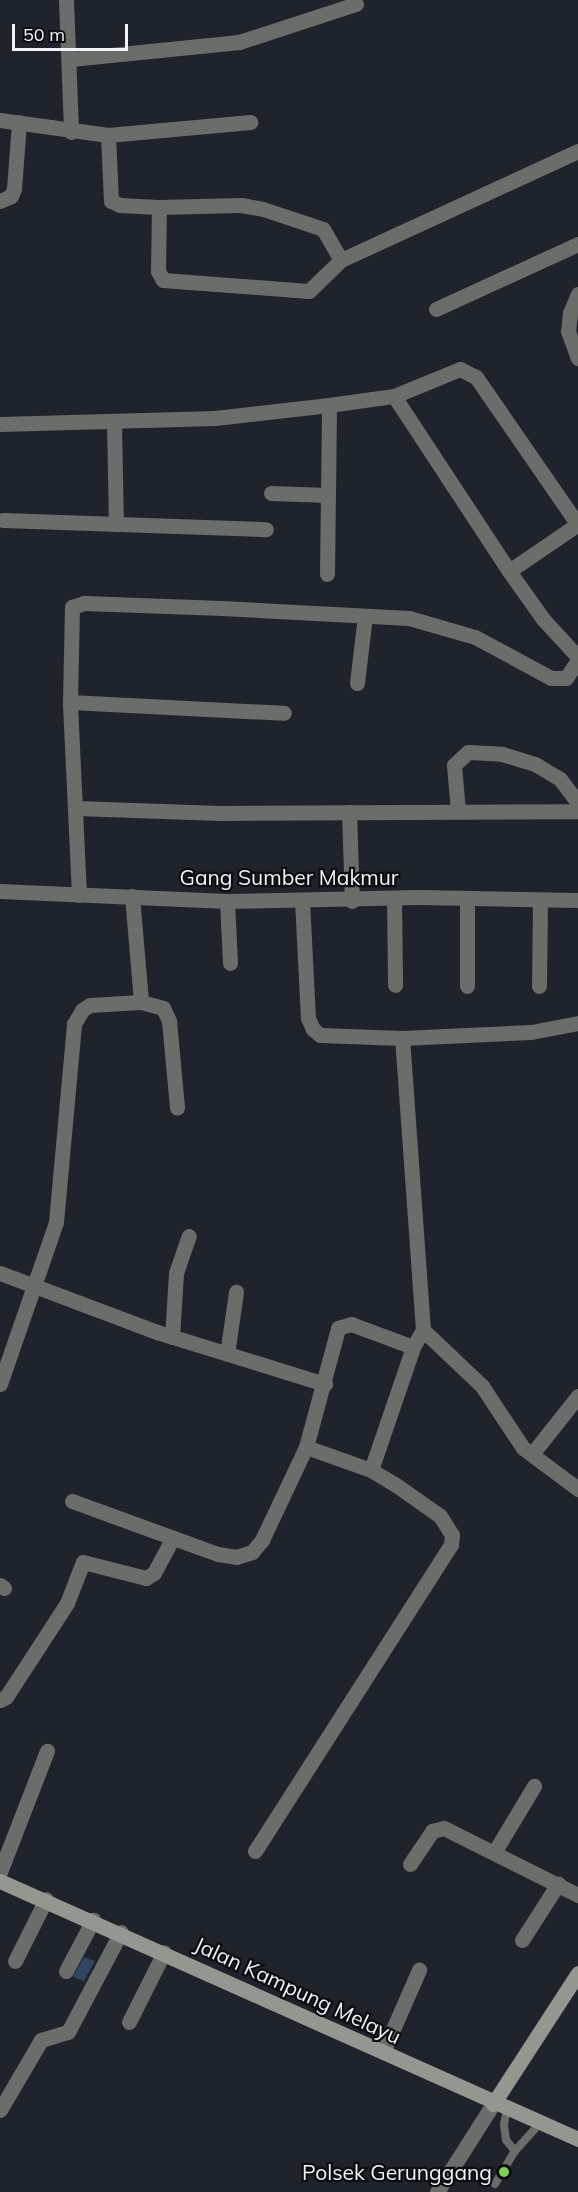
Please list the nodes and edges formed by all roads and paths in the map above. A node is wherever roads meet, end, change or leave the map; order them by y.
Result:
1 (66, 0) edge
2 (356, 4) dead end
3 (71, 59) junction
4 (0, 120) edge
5 (19, 122) junction
6 (250, 122) dead end
7 (71, 132) junction
8 (108, 135) junction
9 (578, 151) edge
10 (0, 201) edge
11 (159, 207) junction
12 (578, 244) edge
13 (341, 261) junction
14 (578, 294) edge
15 (436, 309) dead end
16 (578, 358) edge
17 (394, 396) junction
18 (329, 405) junction
19 (114, 422) junction
20 (0, 424) edge
21 (271, 493) dead end
22 (328, 495) junction
23 (3, 520) dead end
24 (116, 524) junction
25 (578, 524) edge
26 (266, 529) dead end
27 (509, 571) junction
28 (327, 574) dead end
29 (365, 615) junction
30 (578, 659) edge
31 (357, 683) dead end
32 (70, 702) junction
33 (285, 713) dead end
34 (578, 803) edge
35 (76, 808) junction
36 (458, 811) junction
37 (578, 811) edge
38 (349, 812) junction
39 (0, 891) edge
40 (78, 895) junction
41 (132, 896) junction
42 (394, 898) junction
43 (467, 898) junction
44 (302, 900) junction
45 (540, 900) junction
46 (578, 900) edge
47 (226, 901) junction
48 (352, 901) junction
49 (230, 963) dead end
50 (395, 985) dead end
51 (539, 986) dead end
52 (467, 987) dead end
53 (141, 1002) junction
54 (578, 1023) edge
55 (402, 1038) junction
56 (177, 1108) dead end
57 (189, 1236) dead end
58 (0, 1273) edge
59 (36, 1284) junction
60 (236, 1292) dead end
61 (423, 1330) junction
62 (172, 1337) junction
63 (413, 1347) junction
64 (226, 1354) junction
65 (0, 1384) edge
66 (325, 1384) junction
67 (578, 1396) edge
68 (306, 1447) junction
69 (532, 1454) junction
70 (371, 1470) junction
71 (578, 1489) edge
72 (72, 1501) dead end
73 (173, 1538) junction
74 (0, 1700) edge
75 (47, 1751) dead end
76 (534, 1786) dead end
77 (255, 1851) dead end
78 (495, 1851) junction
79 (410, 1864) dead end
80 (0, 1872) edge
81 (0, 1881) edge
82 (558, 1884) junction
83 (578, 1895) edge
84 (46, 1899) junction
85 (93, 1920) junction
86 (121, 1932) junction
87 (522, 1940) dead end
88 (164, 1952) junction
89 (15, 1961) dead end
90 (419, 1970) dead end
91 (66, 1971) dead end
92 (577, 1977) edge
93 (129, 2022) dead end
94 (383, 2052) junction
95 (500, 2107) junction
96 (0, 2110) edge
97 (541, 2122) junction
98 (578, 2139) edge
99 (514, 2151) junction
100 (495, 2184) dead end
101 (437, 2192) edge

1 - 3 street
2 - 3 street
3 - 7 street
4 - 5 street
5 - 7 street
5 - 10 street
6 - 8 street
7 - 8 street
8 - 11 street
9 - 13 street
11 - 13 street
11 - 13 street
12 - 15 street
14 - 16 street
17 - 18 street
17 - 25 street
17 - 27 street
18 - 19 street
18 - 22 street
19 - 20 street
19 - 24 street
21 - 22 street
22 - 28 street
23 - 24 street
24 - 26 street
25 - 27 street
27 - 30 street
29 - 30 street
29 - 31 street
29 - 32 street
32 - 33 street
32 - 35 street
34 - 36 street
35 - 38 street
35 - 40 street
36 - 37 street
36 - 38 street
38 - 48 street
39 - 40 street, Gang Sumber Makmur
40 - 41 street, Gang Sumber Makmur
41 - 47 street, Gang Sumber Makmur
41 - 53 street
42 - 43 street, Gang Sumber Makmur
42 - 48 street, Gang Sumber Makmur
42 - 50 street
43 - 45 street, Gang Sumber Makmur
43 - 52 street
44 - 47 street, Gang Sumber Makmur
44 - 48 street, Gang Sumber Makmur
44 - 55 street
45 - 46 street, Gang Sumber Makmur
45 - 51 street
47 - 49 street
53 - 56 street
53 - 59 street
54 - 55 street
55 - 61 street
57 - 62 street
58 - 59 street
59 - 62 street
59 - 65 street
60 - 64 street
61 - 63 street
61 - 69 street
62 - 64 street
63 - 66 street
63 - 70 street
64 - 66 street
66 - 68 street
67 - 69 street
68 - 70 street
68 - 73 street
69 - 71 street
70 - 77 street
72 - 73 street
73 - 74 street
75 - 80 street
76 - 78 street
78 - 79 street
78 - 82 street
81 - 84 main road, Jalan Kampung Melayu
82 - 83 street
82 - 87 street
84 - 85 main road, Jalan Kampung Melayu
84 - 89 street
85 - 86 main road, Jalan Kampung Melayu
85 - 91 street
86 - 88 main road, Jalan Kampung Melayu
86 - 96 street
88 - 93 street
88 - 94 main road, Jalan Kampung Melayu
90 - 94 street
92 - 95 main road
94 - 95 main road, Jalan Kampung Melayu
95 - 97 main road, Jalan Kampung Melayu
95 - 99 lane
95 - 101 street
97 - 98 main road, Jalan Kampung Melayu
97 - 99 lane
99 - 100 lane

